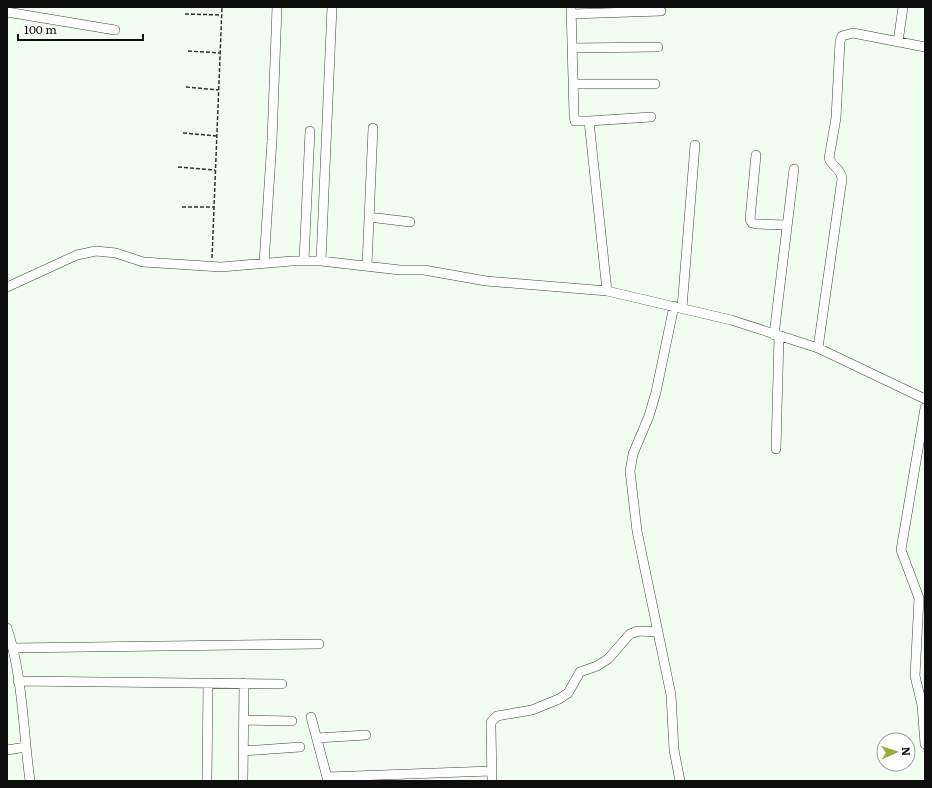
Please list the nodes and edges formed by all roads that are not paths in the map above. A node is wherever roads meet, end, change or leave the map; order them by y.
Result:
1 (277, 7) edge
2 (332, 7) edge
3 (903, 7) edge
4 (572, 10) edge
5 (662, 11) dead end
6 (7, 12) edge
7 (32, 12) edge
8 (115, 30) dead end
9 (898, 42) junction
10 (658, 46) dead end
11 (925, 47) edge
12 (572, 48) junction
13 (573, 84) junction
14 (654, 84) dead end
15 (652, 117) dead end
16 (589, 121) junction
17 (373, 128) dead end
18 (310, 131) dead end
19 (695, 145) dead end
20 (756, 155) dead end
21 (794, 169) dead end
22 (369, 217) junction
23 (410, 222) dead end
24 (787, 225) junction
25 (304, 260) junction
26 (321, 261) junction
27 (264, 263) junction
28 (367, 265) junction
29 (7, 287) edge
30 (607, 291) junction
31 (678, 307) junction
32 (776, 336) junction
33 (818, 348) junction
34 (925, 399) edge
35 (925, 408) edge
36 (776, 450) dead end
37 (922, 596) edge
38 (7, 628) edge
39 (658, 632) junction
40 (319, 644) dead end
41 (13, 648) junction
42 (18, 681) junction
43 (208, 683) junction
44 (244, 683) junction
45 (282, 684) dead end
46 (311, 717) dead end
47 (244, 720) junction
48 (292, 721) dead end
49 (366, 735) dead end
50 (317, 738) junction
51 (925, 744) edge
52 (26, 747) junction
53 (300, 747) dead end
54 (7, 750) edge
55 (243, 751) junction
56 (491, 771) junction
57 (328, 779) edge
58 (30, 781) edge
59 (207, 781) edge
60 (243, 781) edge
61 (492, 781) edge
62 (680, 781) edge

1 - 27 street
2 - 26 street
3 - 9 street
4 - 5 street
4 - 12 street
6 - 7 street
7 - 8 street
9 - 11 street
9 - 33 street
10 - 12 street
12 - 13 street
13 - 14 street
13 - 16 street
15 - 16 street
16 - 30 street
17 - 22 street
18 - 25 street
19 - 31 street
20 - 24 street
21 - 24 street
22 - 23 street
22 - 28 street
24 - 32 street
25 - 26 street
25 - 27 street
26 - 28 street
27 - 29 street
28 - 30 street
30 - 31 street
31 - 32 street
31 - 39 street
32 - 33 street
32 - 36 street
33 - 34 street
35 - 37 street
37 - 51 street
38 - 41 street
39 - 56 street
39 - 62 street
40 - 41 street
41 - 42 street
42 - 43 street
42 - 52 street
43 - 44 street
43 - 59 street
44 - 45 street
44 - 47 street
46 - 50 street
47 - 48 street
47 - 55 street
49 - 50 street
50 - 57 street
52 - 54 street
52 - 58 street
53 - 55 street
55 - 60 street
56 - 57 street
56 - 61 street

